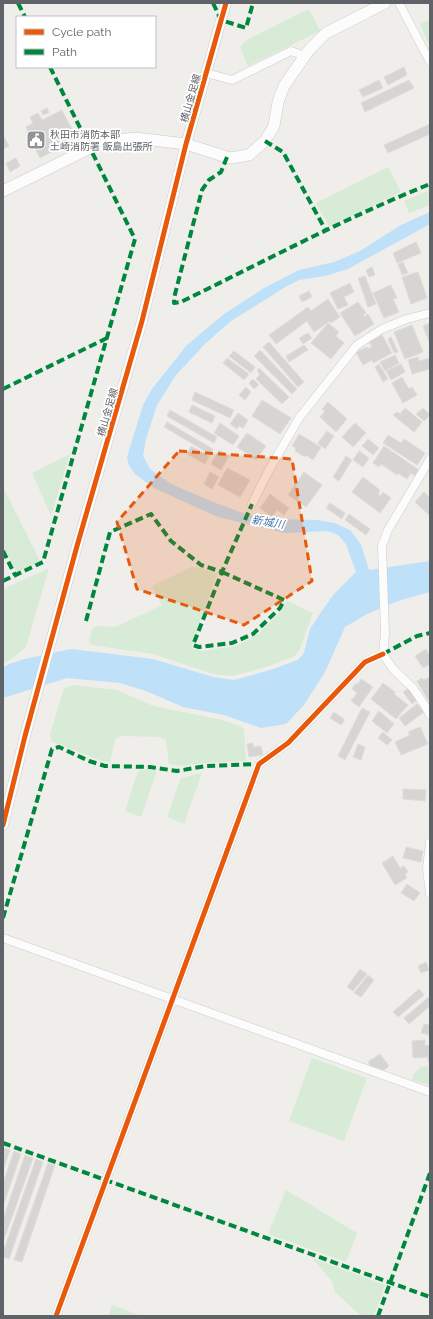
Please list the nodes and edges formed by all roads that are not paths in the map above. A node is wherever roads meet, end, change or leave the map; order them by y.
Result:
1 (226, 3) edge
2 (385, 3) edge
3 (400, 3) edge
4 (305, 56) junction
5 (430, 62) edge
6 (206, 73) junction
7 (186, 144) junction
8 (3, 191) edge
9 (430, 313) edge
10 (430, 459) edge
11 (252, 504) dead end
12 (383, 654) junction
13 (430, 715) edge
14 (3, 825) edge
15 (430, 842) edge
16 (430, 894) edge
17 (3, 938) edge
18 (173, 998) junction
19 (430, 1092) edge
20 (56, 1316) edge

1 - 6 street, 横山金足線
2 - 4 main road
3 - 5 street
4 - 6 street
4 - 7 main road
6 - 7 street, 横山金足線
7 - 8 main road
7 - 14 street, 横山金足線
9 - 11 street
10 - 12 street
12 - 13 street
12 - 18 street
15 - 16 street
17 - 18 street
18 - 19 street
18 - 20 street

